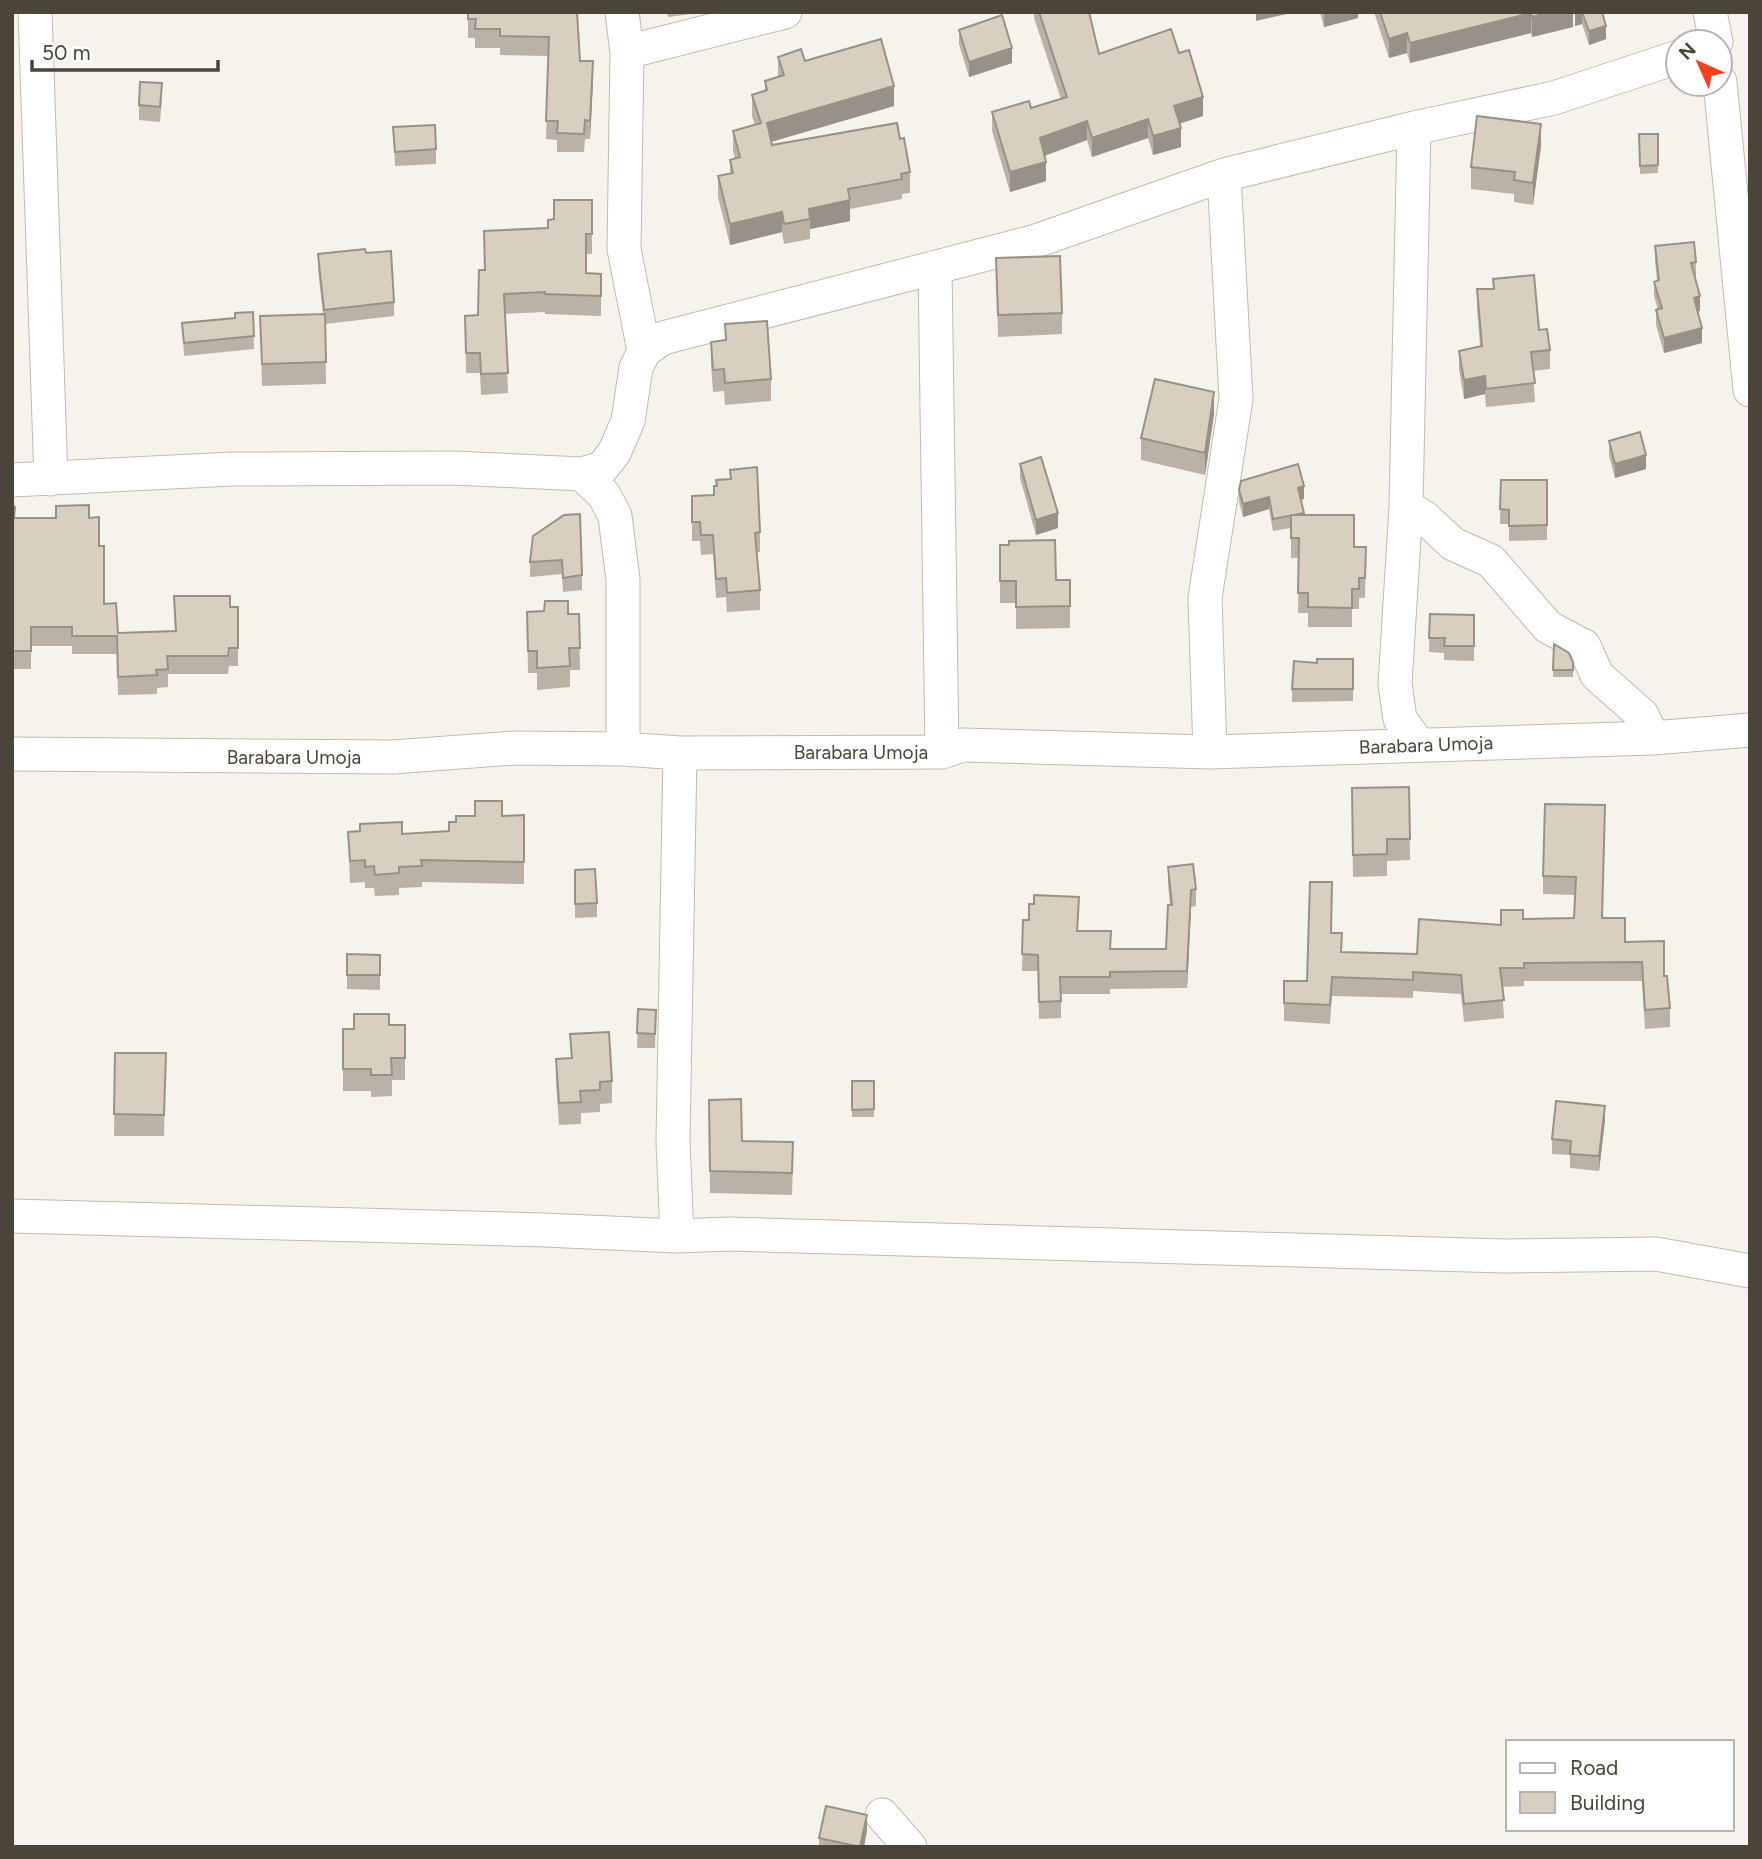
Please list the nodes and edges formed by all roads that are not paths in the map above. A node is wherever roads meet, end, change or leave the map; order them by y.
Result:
1 (35, 12) edge
2 (622, 12) edge
3 (785, 12) edge
4 (627, 52) junction
5 (1664, 62) edge
6 (1722, 98) edge
7 (1414, 128) junction
8 (1224, 175) junction
9 (935, 267) junction
10 (645, 351) junction
11 (1750, 390) edge
12 (51, 479) junction
13 (596, 479) junction
14 (12, 480) edge
15 (1406, 506) junction
16 (1750, 730) edge
17 (1653, 738) junction
18 (1419, 745) junction
19 (623, 748) junction
20 (942, 752) junction
21 (1210, 752) junction
22 (680, 753) junction
23 (12, 754) edge
24 (12, 1216) edge
25 (677, 1236) junction
26 (1750, 1271) edge
27 (882, 1815) dead end
28 (910, 1847) edge

1 - 12 street
2 - 4 street
3 - 4 street
4 - 10 street
5 - 7 street
6 - 11 street
7 - 8 street
7 - 15 street
8 - 9 street
8 - 21 street
9 - 10 street
9 - 20 street
10 - 13 street
12 - 13 street
12 - 14 street
13 - 19 street
15 - 17 street
15 - 18 street
16 - 17 street, Barabara Umoja
17 - 18 street, Barabara Umoja
18 - 21 street, Barabara Umoja
19 - 22 street, Barabara Umoja
19 - 23 street, Barabara Umoja
20 - 21 street, Barabara Umoja
20 - 22 street, Barabara Umoja
22 - 25 street
24 - 25 street
25 - 26 street
27 - 28 street

